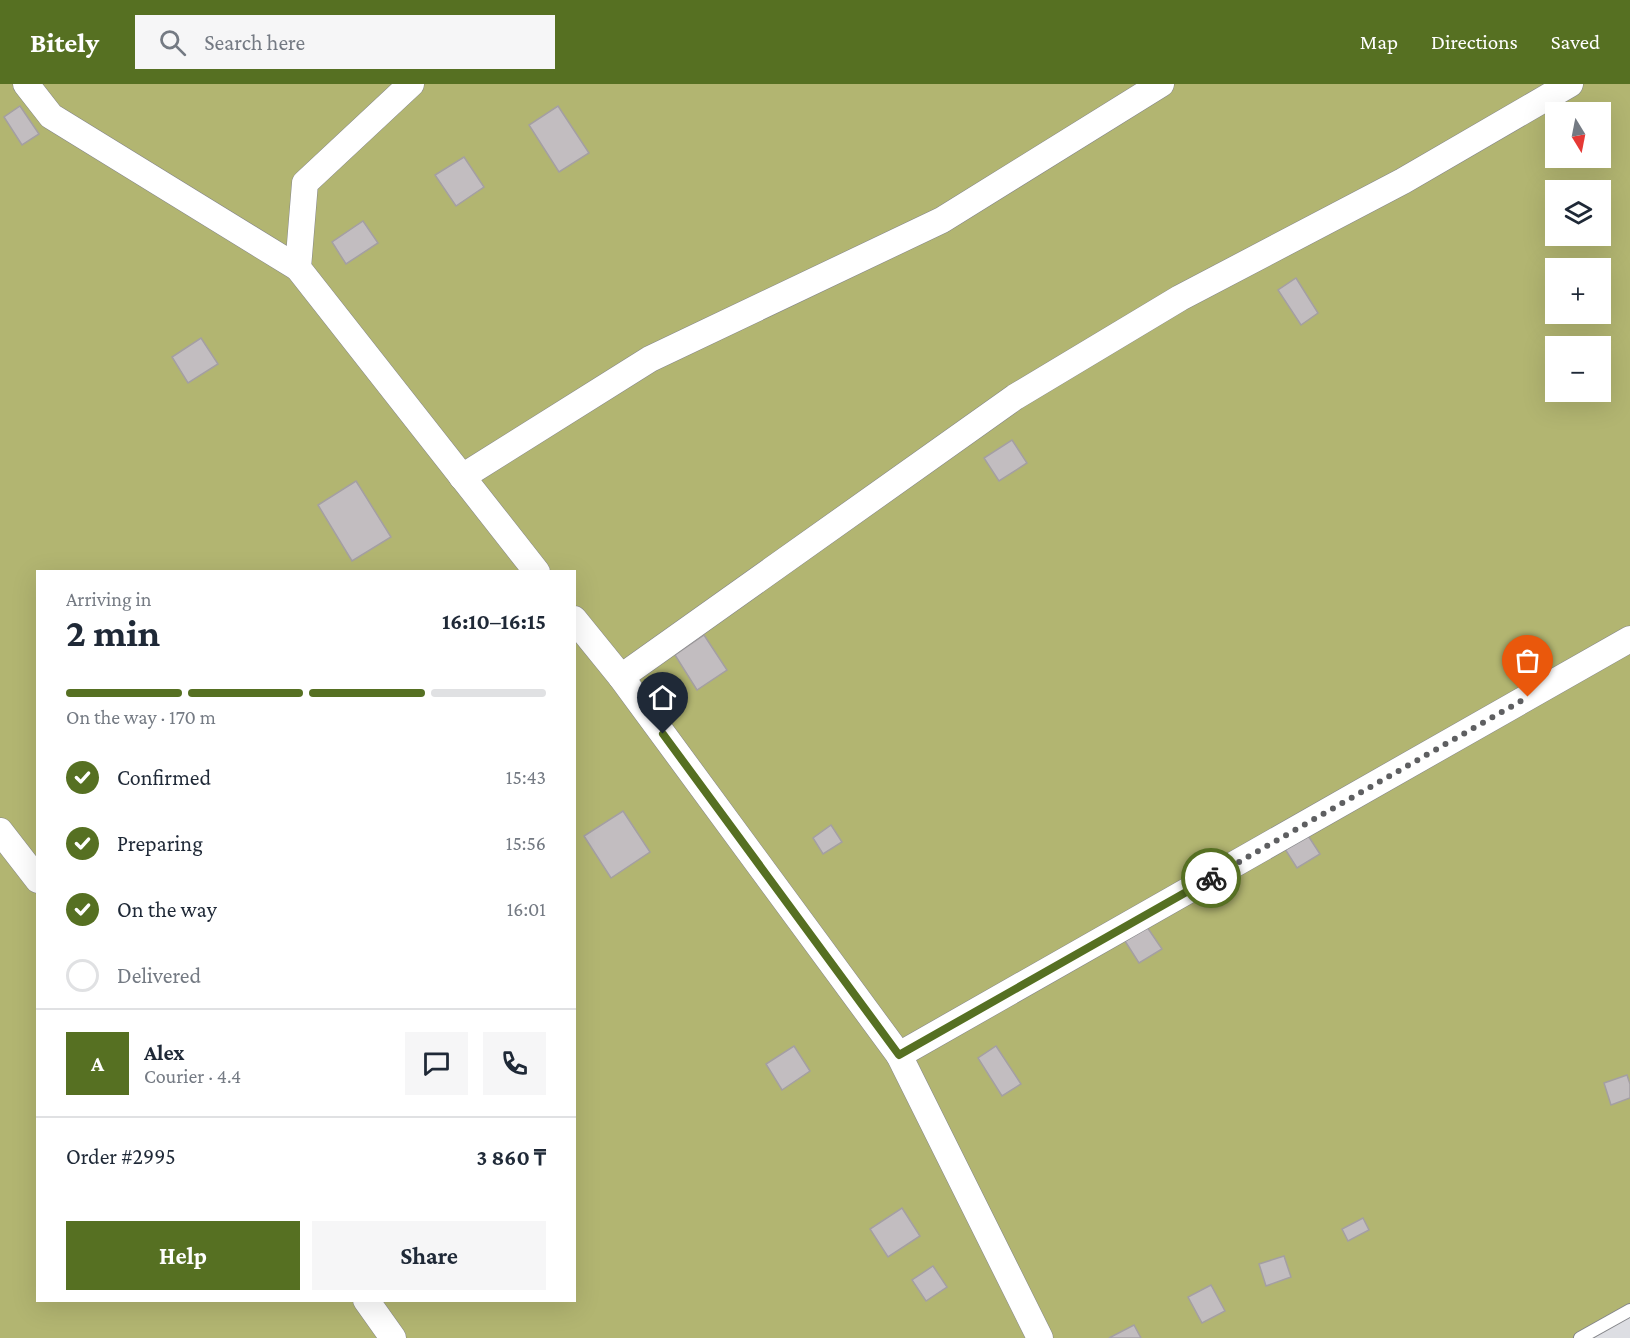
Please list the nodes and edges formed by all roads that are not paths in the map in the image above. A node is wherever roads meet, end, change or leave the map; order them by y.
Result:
1 (26, 84) edge
2 (411, 84) edge
3 (1161, 84) edge
4 (1570, 84) edge
5 (298, 268) junction
6 (462, 477) junction
7 (535, 570) edge
8 (576, 621) edge
9 (1630, 639) edge
10 (621, 677) junction
11 (0, 831) edge
12 (36, 877) edge
13 (899, 1055) junction
14 (367, 1302) edge
15 (1630, 1311) edge
16 (393, 1338) edge
17 (1040, 1338) edge
18 (1580, 1338) edge

1 - 5 street
2 - 5 street
3 - 6 street
4 - 10 street
5 - 6 street
6 - 7 street
8 - 10 street
9 - 13 street
10 - 13 street
11 - 12 street
13 - 17 street
14 - 16 street
15 - 18 lane

